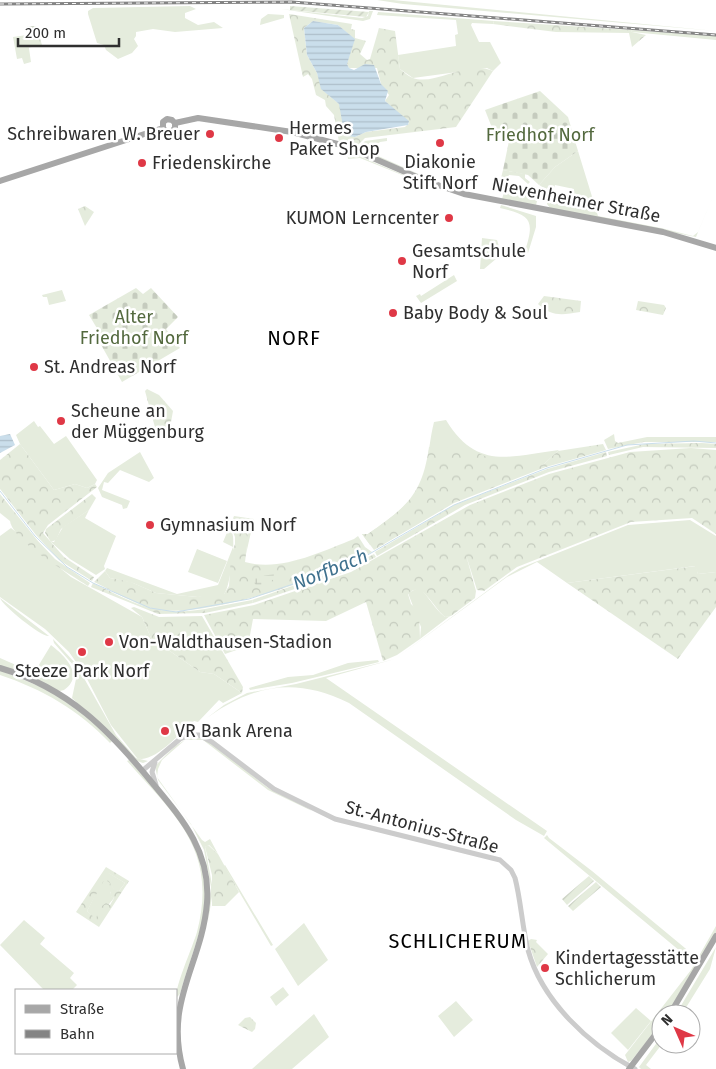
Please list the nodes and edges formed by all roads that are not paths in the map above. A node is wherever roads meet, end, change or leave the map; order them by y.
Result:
1 (0, 181) edge
2 (716, 248) edge
3 (0, 668) edge
4 (157, 759) junction
5 (142, 771) junction
6 (158, 790) junction
7 (716, 936) edge
8 (676, 1004) edge
9 (651, 1042) edge
10 (632, 1068) edge
11 (183, 1069) edge

1 - 2 main road, Nievenheimer Straße
3 - 5 main road
4 - 5 street, St.-Antonius-Straße
4 - 6 street
4 - 10 street, St.-Antonius-Straße
5 - 6 main road
6 - 11 main road
7 - 8 main road
9 - 10 main road

